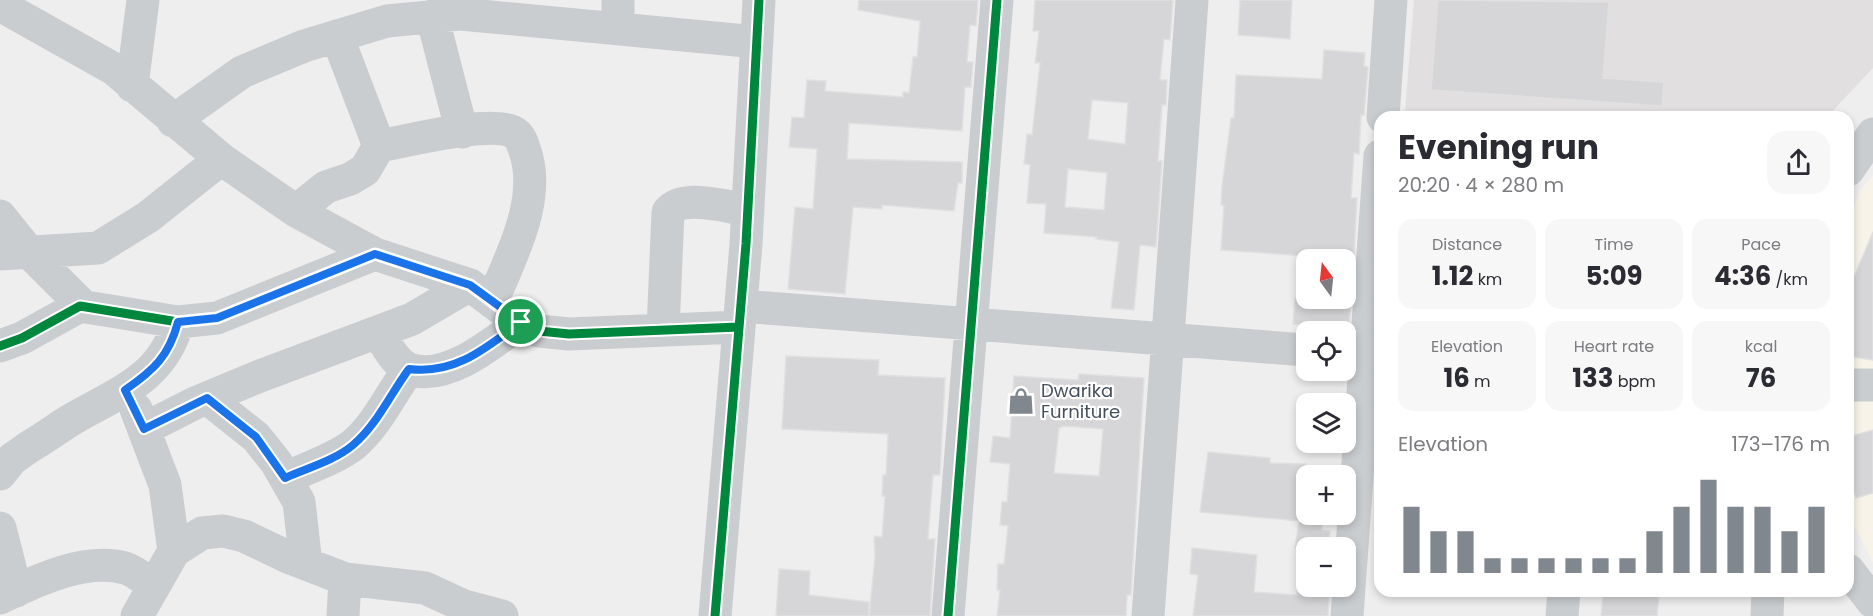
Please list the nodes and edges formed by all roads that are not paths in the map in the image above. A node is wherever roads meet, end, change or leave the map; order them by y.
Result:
1 (143, 0) edge
2 (759, 0) edge
3 (997, 0) edge
4 (1192, 0) edge
5 (1391, 0) edge
6 (0, 5) edge
7 (485, 9) edge
8 (531, 11) edge
9 (618, 15) edge
10 (432, 16) junction
11 (337, 36) junction
12 (757, 42) junction
13 (132, 86) junction
14 (1383, 111) edge
15 (173, 121) junction
16 (462, 132) junction
17 (1873, 134) edge
18 (379, 146) junction
19 (221, 159) junction
20 (1854, 161) edge
21 (748, 210) junction
22 (296, 211) junction
23 (0, 216) edge
24 (1374, 230) edge
25 (14, 253) edge
26 (375, 254) junction
27 (481, 294) junction
28 (84, 307) junction
29 (740, 317) junction
30 (178, 322) junction
31 (521, 322) junction
32 (972, 324) junction
33 (663, 330) junction
34 (379, 334) junction
35 (1167, 339) junction
36 (0, 346) edge
37 (1296, 349) edge
38 (1364, 354) edge
39 (409, 369) junction
40 (1854, 385) edge
41 (1873, 385) edge
42 (125, 390) junction
43 (207, 398) junction
44 (144, 429) junction
45 (0, 474) edge
46 (285, 478) junction
47 (0, 528) edge
48 (174, 551) junction
49 (306, 564) junction
50 (1854, 578) edge
51 (345, 579) junction
52 (153, 585) junction
53 (8, 595) edge
54 (1564, 597) edge
55 (1768, 597) edge
56 (1873, 602) edge
57 (137, 616) edge
58 (344, 616) edge
59 (502, 616) edge
60 (715, 616) edge
61 (948, 616) edge
62 (1148, 616) edge
63 (1347, 616) edge
64 (1562, 616) edge
65 (1767, 616) edge

1 - 13 street
2 - 12 street
3 - 32 street
4 - 35 street
5 - 14 street
6 - 13 street
7 - 8 street
7 - 10 street
8 - 9 street
9 - 12 street
10 - 11 street
10 - 16 street
11 - 15 street
11 - 18 street
12 - 21 street
13 - 15 street
15 - 19 street
16 - 18 street
16 - 27 street
17 - 20 street
18 - 22 street
19 - 22 street
19 - 25 street
21 - 29 street
21 - 33 street
22 - 26 street
23 - 25 street
24 - 38 street
25 - 28 street
26 - 27 street
26 - 30 street
27 - 31 street
27 - 34 street
28 - 30 street
28 - 36 street
29 - 32 street
29 - 33 street
29 - 60 street
30 - 42 street
31 - 33 street
31 - 39 street
32 - 35 street
32 - 61 street
34 - 39 street
34 - 43 street
35 - 37 street
35 - 62 street
38 - 63 street
39 - 46 street
40 - 41 street
42 - 44 street
42 - 45 street
43 - 44 street
43 - 46 street
44 - 48 street
46 - 49 street
47 - 53 street
48 - 49 street
48 - 52 street
49 - 51 street
50 - 56 street
51 - 58 street
51 - 59 street
52 - 53 street
52 - 57 street
54 - 64 street
55 - 65 street

